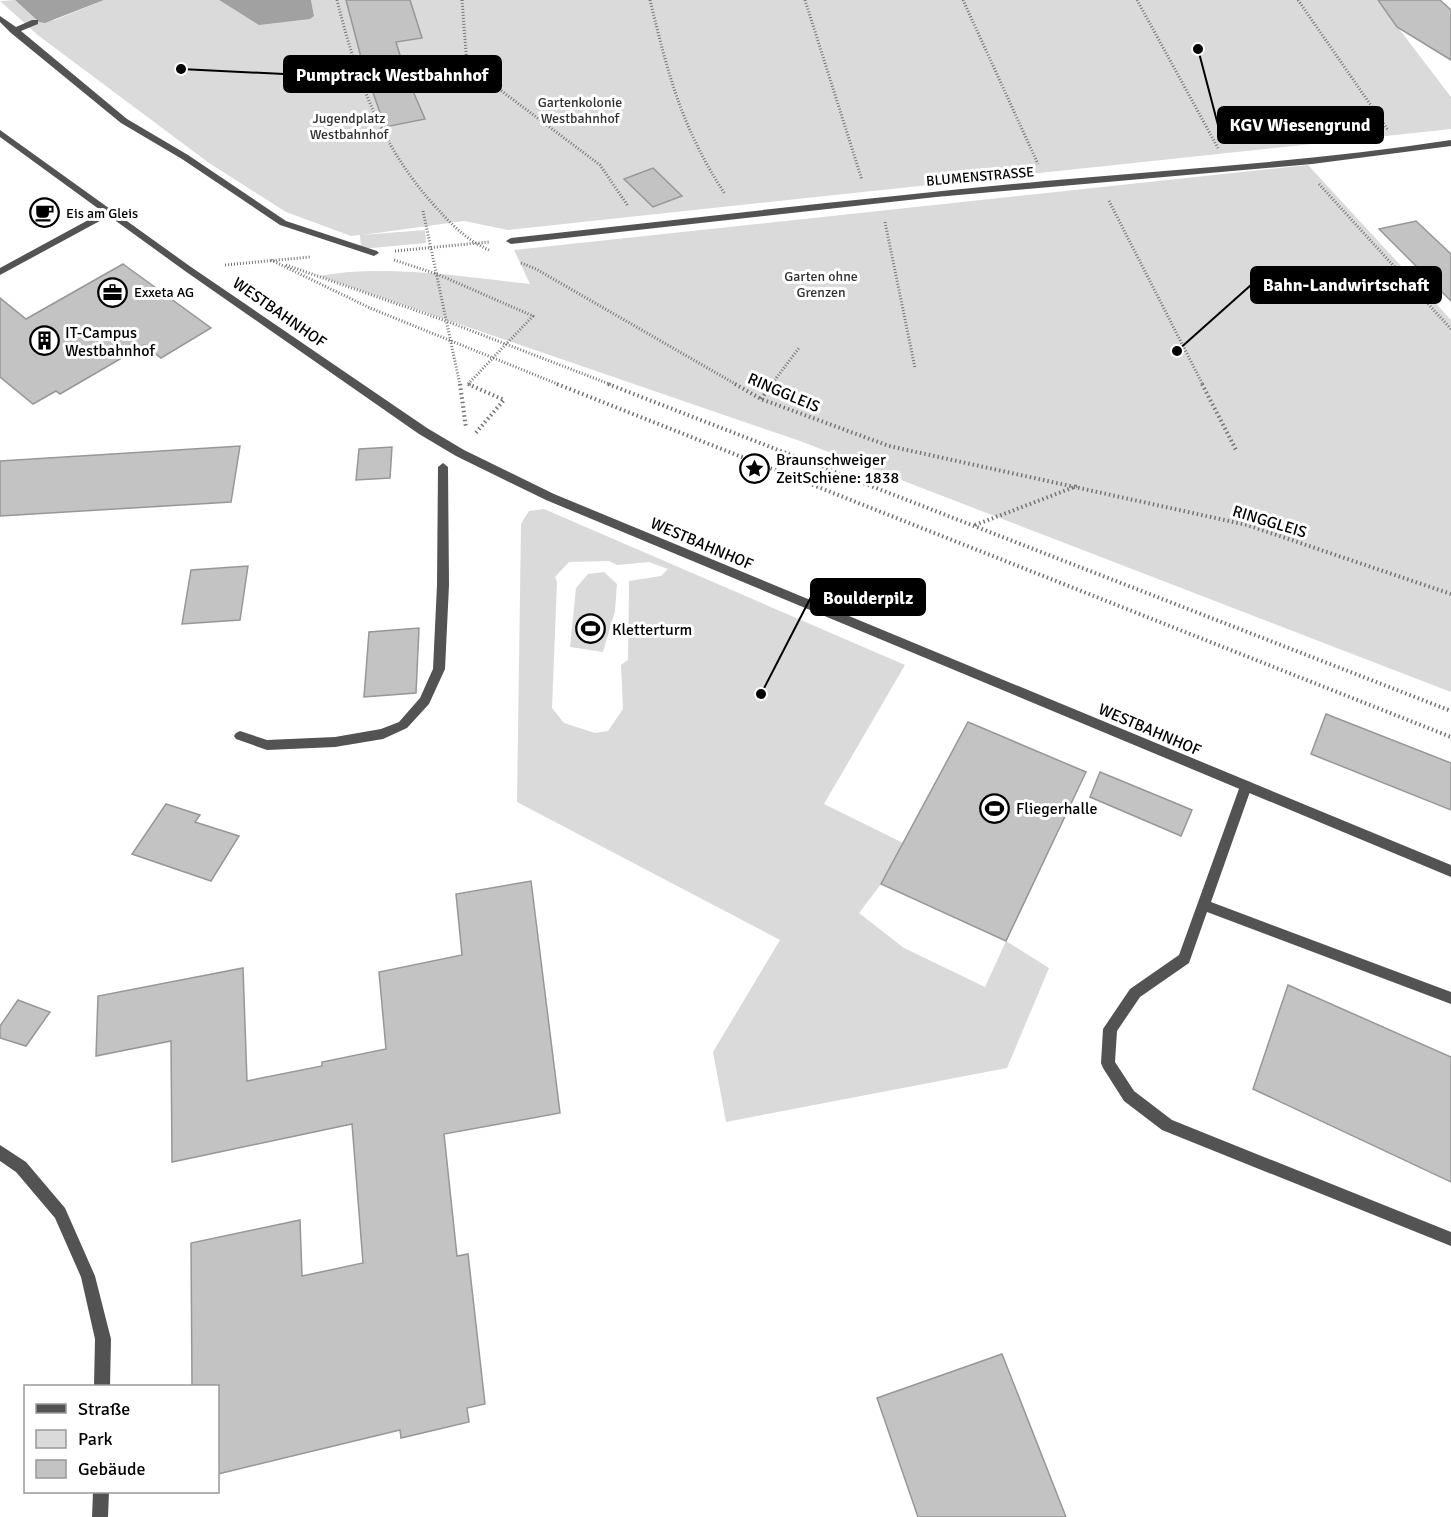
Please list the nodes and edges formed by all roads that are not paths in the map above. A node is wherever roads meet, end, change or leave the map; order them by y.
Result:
1 (0, 18) edge
2 (35, 22) dead end
3 (14, 31) junction
4 (0, 133) edge
5 (1451, 143) edge
6 (111, 212) junction
7 (511, 241) dead end
8 (374, 253) road end
9 (0, 272) edge
10 (443, 467) dead end
11 (240, 736) dead end
12 (1246, 786) junction
13 (1451, 871) edge
14 (1203, 905) junction
15 (1451, 998) edge
16 (0, 1152) edge
17 (1451, 1239) edge
18 (102, 1385) edge
19 (101, 1493) edge
20 (100, 1517) edge

1 - 3 street
2 - 3 street
3 - 8 street
4 - 6 street, WESTBAHNHOF
5 - 7 street, BLUMENSTRASSE
6 - 9 street
6 - 12 street, WESTBAHNHOF
10 - 11 street
12 - 13 street, WESTBAHNHOF
12 - 14 street
14 - 15 street
14 - 17 street
16 - 18 street
19 - 20 street

